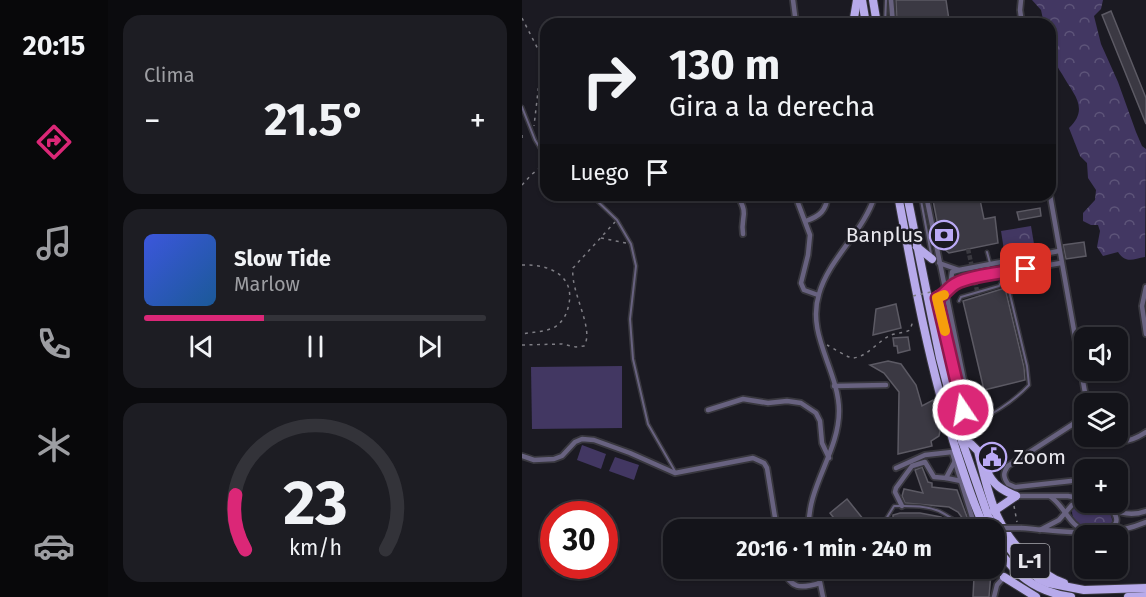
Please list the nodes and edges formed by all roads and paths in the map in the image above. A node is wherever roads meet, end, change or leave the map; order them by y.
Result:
1 (793, 0) edge
2 (857, 0) edge
3 (862, 0) edge
4 (873, 0) edge
5 (886, 0) edge
6 (891, 0) edge
7 (1021, 0) edge
8 (522, 18) edge
9 (795, 18) edge
10 (855, 18) edge
11 (865, 18) edge
12 (876, 18) edge
13 (885, 18) edge
14 (892, 18) edge
15 (1021, 18) edge
16 (540, 53) edge
17 (540, 74) edge
18 (522, 107) edge
19 (533, 134) junction
20 (522, 137) edge
21 (540, 147) edge
22 (540, 168) edge
23 (522, 185) edge
24 (597, 201) edge
25 (740, 201) edge
26 (797, 201) edge
27 (827, 201) edge
28 (872, 201) edge
29 (899, 201) edge
30 (908, 201) edge
31 (921, 201) edge
32 (927, 201) edge
33 (1051, 201) edge
34 (617, 220) junction
35 (806, 222) junction
36 (743, 234) dead end
37 (600, 237) junction
38 (631, 244) junction
39 (916, 245) junction
40 (1059, 251) junction
41 (987, 252) dead end
42 (935, 261) junction
43 (1000, 262) junction
44 (990, 263) junction
45 (1061, 263) junction
46 (522, 265) edge
47 (959, 270) junction
48 (1001, 275) junction
49 (984, 277) junction
50 (964, 280) junction
51 (1146, 287) edge
52 (940, 290) dead end
53 (575, 292) junction
54 (571, 293) junction
55 (946, 293) junction
56 (818, 296) junction
57 (913, 296) dead end
58 (933, 300) junction
59 (959, 301) dead end
60 (913, 321) dead end
61 (522, 334) edge
62 (1146, 334) edge
63 (820, 343) junction
64 (522, 345) edge
65 (886, 385) dead end
66 (834, 386) junction
67 (1085, 393) edge
68 (708, 410) dead end
69 (971, 415) dead end
70 (945, 416) junction
71 (1074, 423) edge
72 (967, 427) junction
73 (1146, 432) edge
74 (1128, 440) edge
75 (962, 441) junction
76 (971, 444) junction
77 (978, 451) junction
78 (952, 452) junction
79 (522, 456) edge
80 (829, 458) junction
81 (955, 461) junction
82 (896, 468) dead end
83 (676, 473) junction
84 (946, 478) junction
85 (962, 481) junction
86 (1071, 482) dead end
87 (1015, 497) junction
88 (1051, 497) junction
89 (1074, 497) edge
90 (1074, 504) edge
91 (901, 506) junction
92 (994, 511) junction
93 (1146, 511) edge
94 (900, 513) dead end
95 (1065, 513) junction
96 (1128, 513) edge
97 (775, 519) edge
98 (809, 519) edge
99 (887, 519) edge
100 (952, 519) edge
101 (976, 519) edge
102 (978, 519) edge
103 (1146, 522) edge
104 (1075, 525) edge
105 (1005, 528) edge
106 (1019, 528) junction
107 (1128, 529) edge
108 (1040, 530) junction
109 (1074, 533) edge
110 (1005, 557) edge
111 (1005, 578) edge
112 (787, 579) edge
113 (819, 579) edge
114 (1002, 579) edge
115 (820, 583) junction
116 (1146, 588) edge
117 (1084, 590) junction
118 (1146, 596) edge
119 (823, 597) edge
120 (994, 597) edge
121 (1036, 597) edge
122 (1071, 597) edge
123 (1128, 597) edge

1 - 9 street
2 - 10 main road
3 - 11 main road
4 - 12 main road
5 - 13 lane
6 - 14 street
7 - 15 street
8 - 16 path
17 - 19 path
18 - 19 lane
19 - 20 path
19 - 21 lane
22 - 23 path
24 - 34 lane
25 - 36 street
26 - 35 street
27 - 35 street
28 - 56 street
29 - 70 main road, L-1
30 - 39 main road, L-1
31 - 42 lane
32 - 42 street
33 - 40 street
34 - 37 path
34 - 38 lane
35 - 56 street
37 - 38 path
37 - 53 path
38 - 83 lane
39 - 42 main road
39 - 58 main road, L-1
40 - 43 street
40 - 45 street
41 - 44 lane
42 - 47 street
42 - 55 street
43 - 44 street
43 - 48 street
44 - 47 street
44 - 49 lane
45 - 48 street
45 - 67 street
46 - 54 path
47 - 50 street
48 - 49 street
48 - 59 lane
48 - 72 lane
49 - 50 street
50 - 55 street
51 - 62 street
52 - 57 path, bridge
53 - 54 path
53 - 64 path
54 - 61 path
55 - 58 street
55 - 69 street
56 - 63 street
58 - 72 street
58 - 75 main road, L-1
60 - 63 path
63 - 66 street
65 - 66 street
66 - 80 street
68 - 80 street
70 - 78 main road
70 - 102 main road, L-1
71 - 86 street
72 - 76 street
73 - 74 street
75 - 76 main road
75 - 117 main road, L-1
76 - 77 main road
77 - 87 main road
77 - 92 main road, L-1
78 - 81 street
78 - 82 street
79 - 83 street
80 - 98 street
81 - 84 street
81 - 85 street
83 - 97 street
84 - 85 street
84 - 91 street
85 - 101 street
87 - 88 street
87 - 92 main road
87 - 106 path
88 - 89 street
88 - 95 street
90 - 95 street
91 - 94 lane
91 - 99 lane
91 - 100 lane
92 - 117 main road, L-1
93 - 96 street
95 - 104 street
95 - 108 street
103 - 107 street
105 - 106 street, bridge
106 - 108 street
108 - 109 street
110 - 122 main road, L-1
111 - 121 main road
112 - 115 street
113 - 115 street
114 - 120 street
115 - 119 street
116 - 117 main road, L-1
118 - 123 main road

